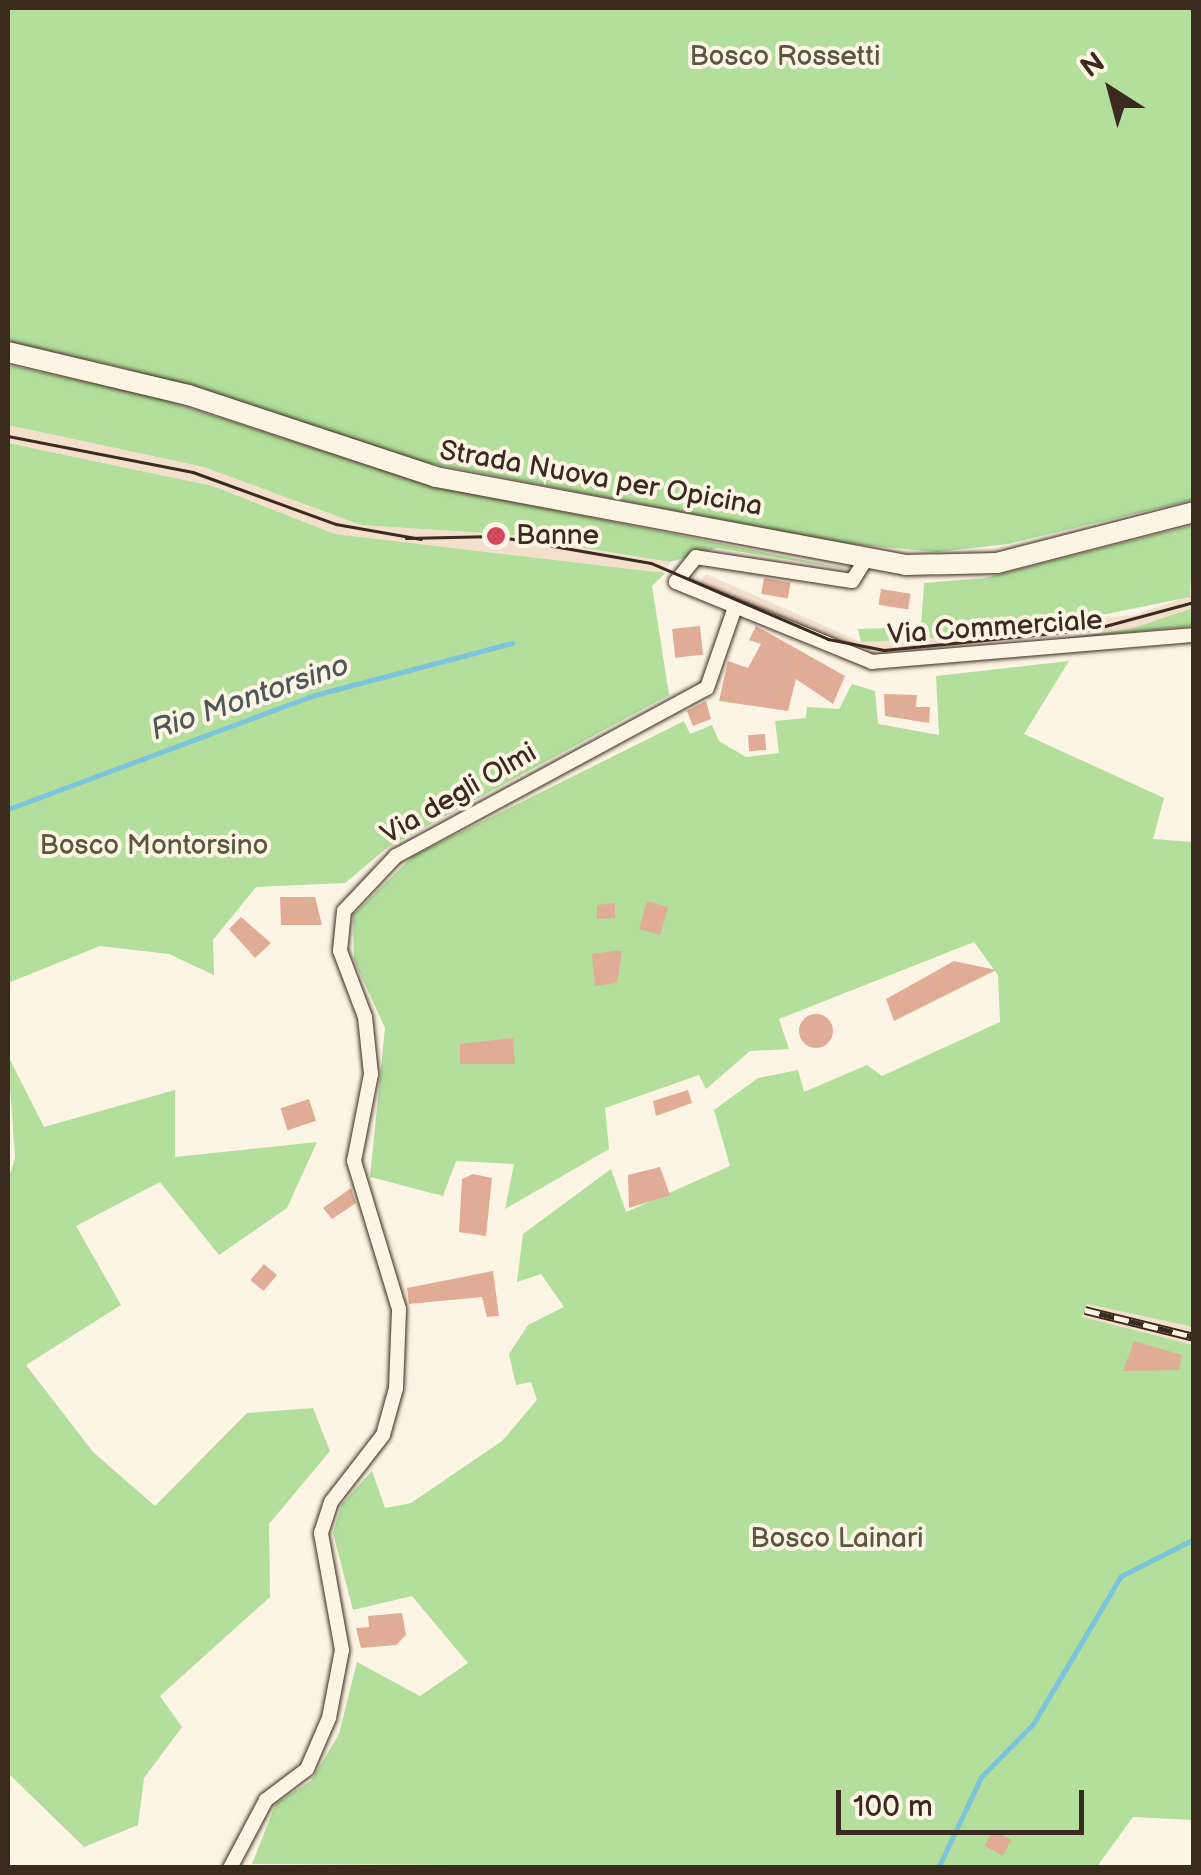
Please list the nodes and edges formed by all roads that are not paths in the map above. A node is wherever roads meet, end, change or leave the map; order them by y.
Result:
1 (8, 352) edge
2 (1194, 512) edge
3 (866, 559) junction
4 (734, 607) junction
5 (1194, 635) edge
6 (230, 1868) edge

1 - 3 main road, Strada Nuova per Opicina
2 - 3 main road, Strada Nuova per Opicina
3 - 4 street, Via Commerciale
4 - 5 street, Via Commerciale
4 - 6 street, Via degli Olmi

